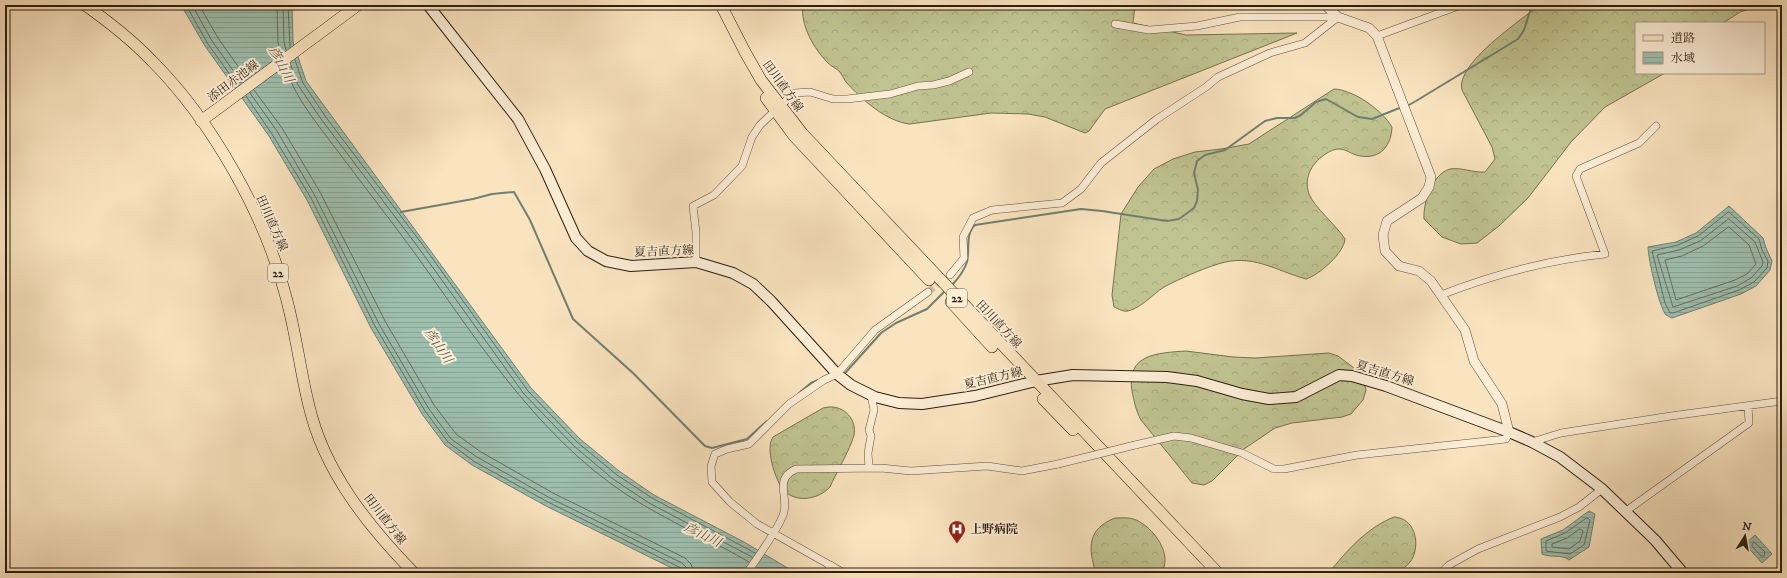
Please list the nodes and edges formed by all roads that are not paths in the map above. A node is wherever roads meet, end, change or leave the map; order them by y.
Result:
1 (85, 5) edge
2 (358, 5) edge
3 (428, 5) edge
4 (713, 5) edge
5 (721, 5) edge
6 (1325, 5) edge
7 (1461, 5) edge
8 (1338, 17) junction
9 (1115, 24) dead end
10 (1377, 36) junction
11 (969, 72) dead end
12 (778, 109) junction
13 (205, 118) junction
14 (1656, 126) dead end
15 (696, 262) junction
16 (950, 275) tunnel mouth
17 (928, 292) tunnel mouth
18 (1441, 295) junction
19 (837, 374) junction
20 (1032, 382) junction
21 (871, 395) junction
22 (1782, 401) edge
23 (1748, 406) junction
24 (1509, 432) junction
25 (1532, 442) junction
26 (869, 468) junction
27 (1602, 489) junction
28 (1626, 511) junction
29 (773, 532) junction
30 (830, 566) junction
31 (414, 573) edge
32 (747, 573) edge
33 (838, 573) edge
34 (844, 573) edge
35 (1208, 573) edge
36 (1218, 573) edge
37 (1441, 573) edge
38 (1683, 573) edge

1 - 13 main road, 田川直方線 / 22
2 - 13 main road, 添田赤池線
3 - 15 main road, 夏吉直方線
4 - 12 main road, 田川直方線 / 22
5 - 12 main road, 田川直方線 / 22
6 - 8 street
7 - 10 street
8 - 9 street
8 - 10 street
8 - 16 street
10 - 18 street
11 - 12 street
12 - 15 street
12 - 20 main road, 田川直方線 / 22
13 - 31 main road, 田川直方線 / 22
14 - 18 street
15 - 19 main road, 夏吉直方線
17 - 19 street
18 - 24 street
19 - 21 main road, 夏吉直方線
19 - 29 street
20 - 21 main road, 夏吉直方線
20 - 24 main road, 夏吉直方線
20 - 35 main road, 田川直方線 / 22
20 - 36 main road, 田川直方線 / 22
21 - 26 street
22 - 23 street
23 - 25 street
23 - 28 street
24 - 25 main road, 夏吉直方線
24 - 26 street, bridge
25 - 27 main road, 夏吉直方線
26 - 29 street
27 - 28 main road, 夏吉直方線
27 - 37 street
28 - 38 main road, 夏吉直方線
29 - 30 street
29 - 32 street
30 - 33 street
30 - 34 street

